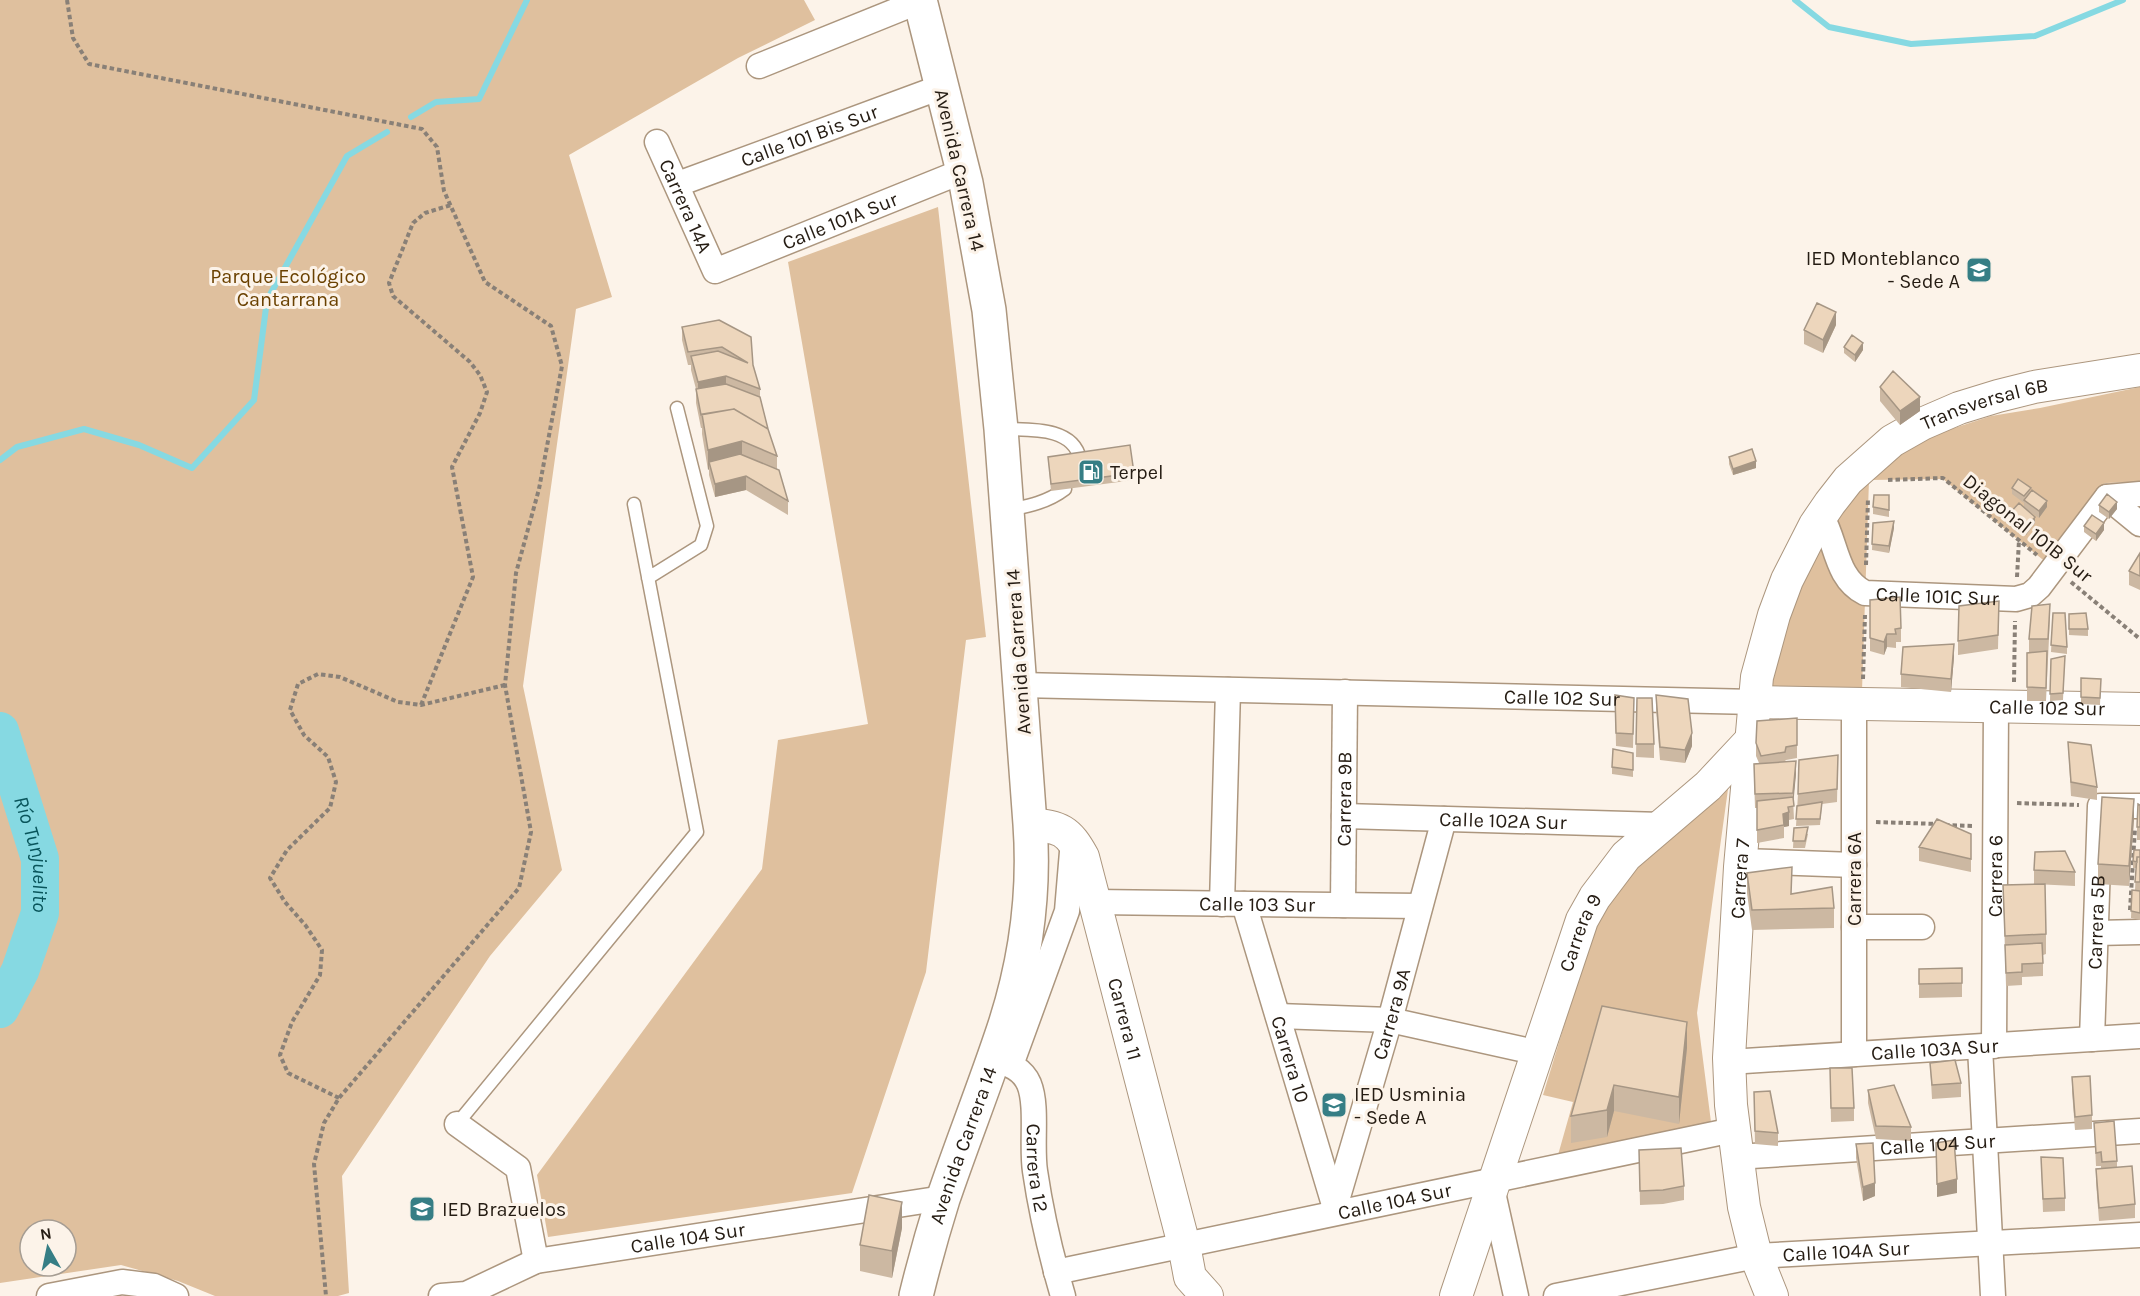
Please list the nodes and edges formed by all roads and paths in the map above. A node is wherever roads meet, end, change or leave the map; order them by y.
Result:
1 (67, 0) edge
2 (920, 0) edge
3 (759, 66) dead end
4 (941, 87) junction
5 (657, 142) dead end
6 (963, 171) junction
7 (678, 184) junction
8 (451, 205) junction
9 (715, 271) joint
10 (2140, 370) edge
11 (677, 408) dead end
12 (1001, 429) junction
13 (1080, 459) edge
14 (1848, 480) junction
15 (1065, 489) edge
16 (2140, 494) edge
17 (2107, 497) junction
18 (633, 504) dead end
19 (1007, 510) junction
20 (1821, 515) junction
21 (2140, 524) edge
22 (2054, 569) junction
23 (648, 578) junction
24 (2140, 639) edge
25 (505, 685) junction
26 (1020, 685) junction
27 (1228, 690) junction
28 (1346, 692) junction
29 (1755, 702) junction
30 (1854, 704) junction
31 (421, 705) junction
32 (1996, 707) junction
33 (2140, 709) edge
34 (1752, 739) junction
35 (1996, 803) junction
36 (2100, 806) junction
37 (2138, 806) edge
38 (1344, 816) junction
39 (1444, 819) junction
40 (1854, 821) junction
41 (1030, 824) junction
42 (1662, 825) junction
43 (1995, 827) junction
44 (1073, 839) junction
45 (1741, 861) junction
46 (1854, 865) junction
47 (1095, 902) junction
48 (1233, 904) junction
49 (1343, 905) junction
50 (1420, 906) junction
51 (1854, 927) junction
52 (1922, 927) dead end
53 (2134, 932) edge
54 (2096, 933) junction
55 (1278, 1016) junction
56 (1390, 1020) junction
57 (2140, 1036) edge
58 (2092, 1039) junction
59 (1987, 1046) junction
60 (1539, 1053) junction
61 (1854, 1054) junction
62 (1002, 1062) junction
63 (1729, 1062) junction
64 (339, 1098) junction
65 (457, 1124) joint
66 (2140, 1131) edge
67 (1984, 1142) junction
68 (1735, 1144) junction
69 (1493, 1184) junction
70 (943, 1198) junction
71 (1336, 1210) junction
72 (2140, 1235) edge
73 (1990, 1243) junction
74 (1184, 1245) junction
75 (1756, 1257) junction
76 (536, 1261) junction
77 (1056, 1272) junction
78 (1197, 1290) edge
79 (468, 1295) edge
80 (49, 1296) edge
81 (176, 1296) edge
82 (326, 1296) edge
83 (441, 1296) edge
84 (916, 1296) edge
85 (1063, 1296) edge
86 (1456, 1296) edge
87 (1516, 1296) edge
88 (1556, 1296) edge
89 (1772, 1296) edge
90 (1993, 1296) edge

1 - 8 path
2 - 3 street
2 - 4 main road, Avenida Carrera 14
4 - 6 main road, Avenida Carrera 14
4 - 7 street, Calle 101 Bis Sur
5 - 7 street, Carrera 14A
6 - 9 street, Calle 101A Sur
6 - 12 main road, Avenida Carrera 14
7 - 9 street, Carrera 14A
8 - 25 path
8 - 31 path
10 - 14 street, Transversal 6B
11 - 23 lane
12 - 13 lane
12 - 19 main road, Avenida Carrera 14
14 - 20 street, Carrera 7
14 - 22 path, Diagonal 101B Sur
15 - 19 lane
16 - 17 street
17 - 21 street
17 - 22 street
18 - 23 lane
19 - 26 main road, Avenida Carrera 14
20 - 22 street, Calle 101C Sur
20 - 29 street, Carrera 7
22 - 24 path, Diagonal 101B Sur
23 - 65 lane
25 - 31 path
25 - 64 path
26 - 27 street, Calle 102 Sur
26 - 41 main road, Avenida Carrera 14
27 - 28 street, Calle 102 Sur
27 - 48 street, Carrera 10
28 - 29 street, Calle 102 Sur
28 - 38 street, Carrera 9B
29 - 30 street, Calle 102 Sur
29 - 34 street, Carrera 7
30 - 32 street, Calle 102 Sur
30 - 40 street, Carrera 6A
31 - 64 path
32 - 33 street, Calle 102 Sur
32 - 35 street, Carrera 6
34 - 42 street, Carrera 9
34 - 45 street, Carrera 7
35 - 36 path
35 - 43 street, Carrera 6
36 - 37 street
36 - 54 street, Carrera 5B
37 - 53 path
38 - 39 street, Calle 102A Sur
38 - 49 street, Carrera 9B
39 - 42 street, Calle 102A Sur
39 - 50 street, Carrera 9A
40 - 43 path
40 - 46 street, Carrera 6A
41 - 44 street
41 - 62 main road, Avenida Carrera 14
42 - 60 street, Carrera 9
43 - 59 street, Carrera 6
44 - 47 street, Carrera 11
44 - 62 street
45 - 46 street
45 - 63 street, Carrera 7
46 - 51 street, Carrera 6A
47 - 48 street, Calle 103 Sur
47 - 74 street, Carrera 11
48 - 49 street, Calle 103 Sur
48 - 55 street, Carrera 10
49 - 50 street, Calle 103 Sur
50 - 56 street, Carrera 9A
51 - 52 street
51 - 61 street, Carrera 6A
53 - 54 street
54 - 58 street, Carrera 5B
55 - 56 street
55 - 71 street, Carrera 10
56 - 60 street
56 - 71 street, Carrera 9A
57 - 58 street, Calle 103A Sur
58 - 59 street, Calle 103A Sur
59 - 61 street, Calle 103A Sur
59 - 67 street, Carrera 6
60 - 69 street, Carrera 9
61 - 63 street, Calle 103A Sur
62 - 70 main road, Avenida Carrera 14
62 - 77 street, Carrera 12
63 - 68 street, Carrera 7
64 - 82 path
65 - 76 street
66 - 67 street, Calle 104 Sur
67 - 68 street, Calle 104 Sur
67 - 73 street, Carrera 6
68 - 69 street, Calle 104 Sur
68 - 75 street, Carrera 7
69 - 71 street, Calle 104 Sur
69 - 86 street, Carrera 9
69 - 87 street
70 - 76 street, Calle 104 Sur
70 - 84 main road, Avenida Carrera 14
71 - 74 street, Calle 104 Sur
72 - 73 street, Calle 104A Sur
73 - 75 street, Calle 104A Sur
73 - 90 street, Carrera 6
74 - 77 street, Calle 104 Sur
74 - 78 street, Carrera 11
75 - 88 street, Calle 104A Sur
75 - 89 street, Carrera 7
76 - 79 street, Calle 104 Sur
77 - 85 street, Carrera 12
79 - 83 street, Calle 104 Sur
80 - 81 street

